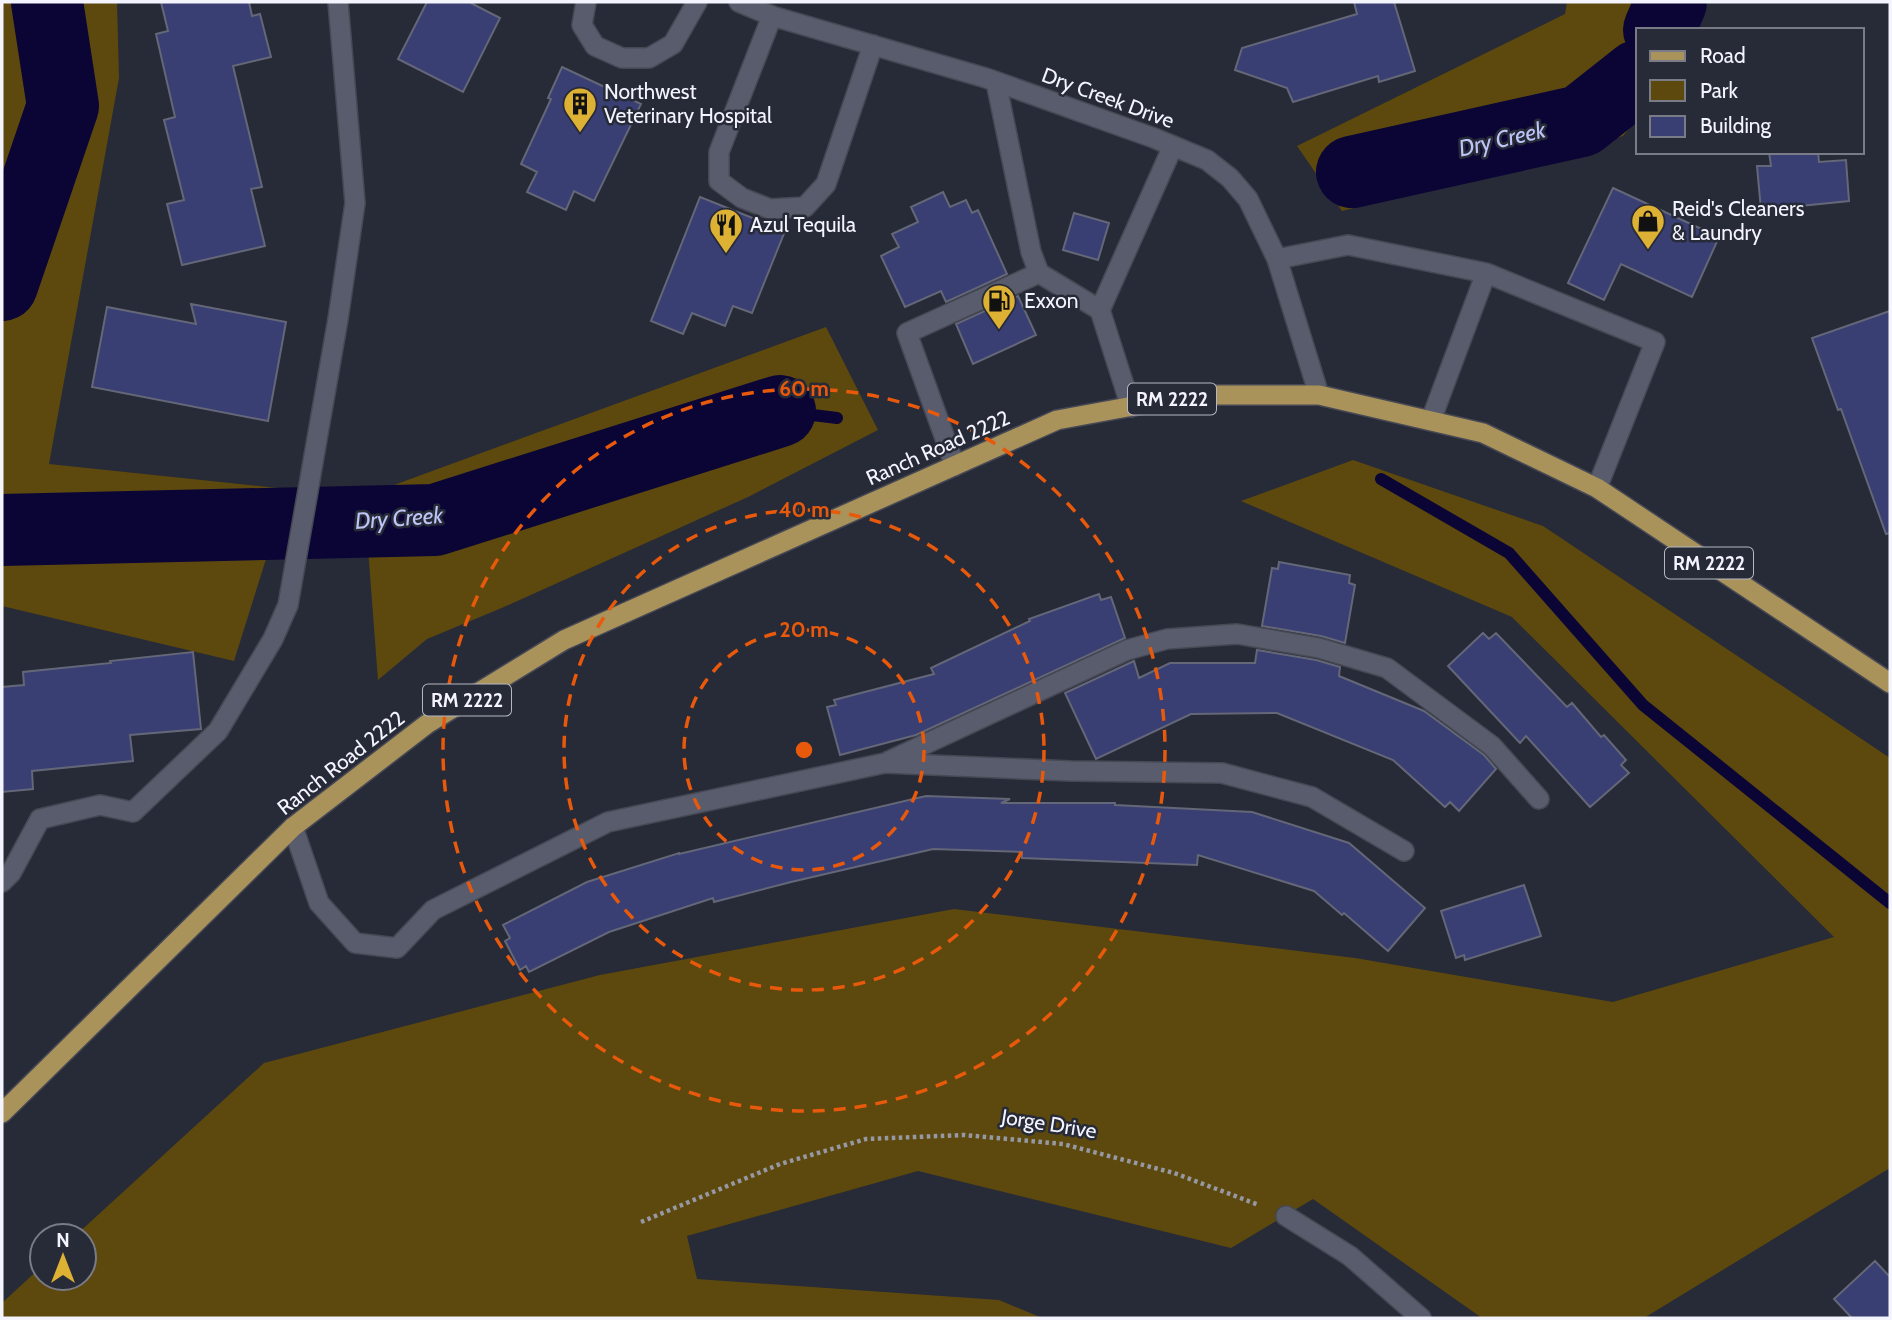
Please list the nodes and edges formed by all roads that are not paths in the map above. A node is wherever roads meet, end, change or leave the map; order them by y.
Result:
1 (338, 2) edge
2 (586, 2) edge
3 (697, 2) edge
4 (739, 2) edge
5 (772, 16) junction
6 (873, 45) junction
7 (996, 82) junction
8 (1173, 146) junction
9 (1277, 260) junction
10 (1486, 273) junction
11 (1039, 274) junction
12 (1100, 310) junction
13 (1319, 395) junction
14 (1131, 407) junction
15 (1431, 420) junction
16 (955, 466) junction
17 (1597, 488) junction
18 (1890, 683) edge
19 (885, 763) junction
20 (1539, 799) dead end
21 (293, 827) junction
22 (1404, 850) dead end
23 (2, 882) edge
24 (2, 1113) edge
25 (1286, 1216) road end
26 (1422, 1318) edge

1 - 23 street
2 - 3 street
4 - 5 street, Dry Creek Drive
5 - 6 street, Dry Creek Drive
5 - 6 street
6 - 7 street, Dry Creek Drive
7 - 8 street, Dry Creek Drive
7 - 11 street
8 - 9 street, Dry Creek Drive
8 - 12 street
9 - 10 street
9 - 13 street, Dry Creek Drive
10 - 15 street
10 - 17 street
11 - 12 street
11 - 16 street
12 - 14 street
13 - 14 main road, Ranch Road 2222 / RM 2222
13 - 15 main road, Ranch Road 2222 / RM 2222
14 - 16 main road, Ranch Road 2222 / RM 2222
15 - 17 main road, Ranch Road 2222 / RM 2222
16 - 21 main road, Ranch Road 2222 / RM 2222
17 - 18 main road, Ranch Road 2222 / RM 2222
19 - 20 street
19 - 21 street
19 - 22 street
21 - 24 main road, Ranch Road 2222 / RM 2222
25 - 26 street

